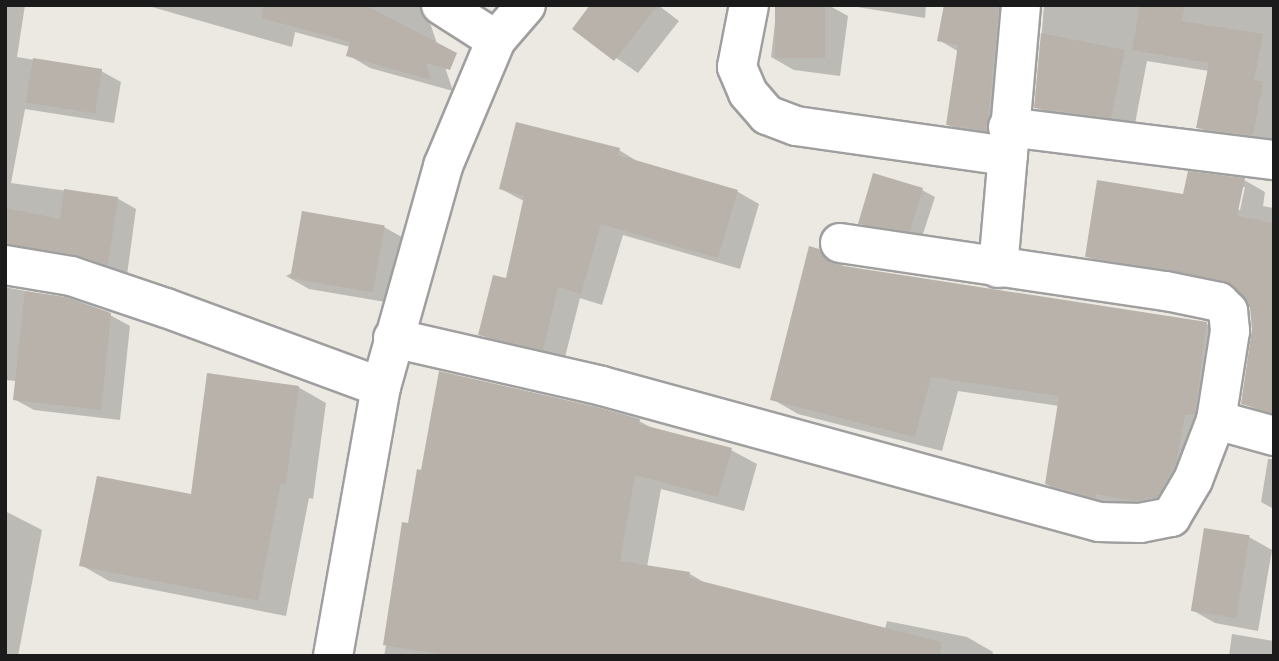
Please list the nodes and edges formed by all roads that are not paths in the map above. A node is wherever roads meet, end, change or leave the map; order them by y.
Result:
1 (441, 5) edge
2 (526, 5) edge
3 (749, 5) edge
4 (1021, 5) edge
5 (496, 40) junction
6 (1008, 142) junction
7 (1274, 160) edge
8 (840, 243) dead end
9 (5, 265) edge
10 (998, 268) junction
11 (393, 338) junction
12 (381, 387) junction
13 (1216, 420) junction
14 (1274, 436) edge
15 (333, 656) edge

1 - 5 street
2 - 5 street
3 - 6 street
4 - 6 street
5 - 11 street
6 - 7 street
6 - 10 street
8 - 10 street
9 - 12 street
10 - 13 street
11 - 12 street
11 - 13 street
12 - 15 street
13 - 14 street

